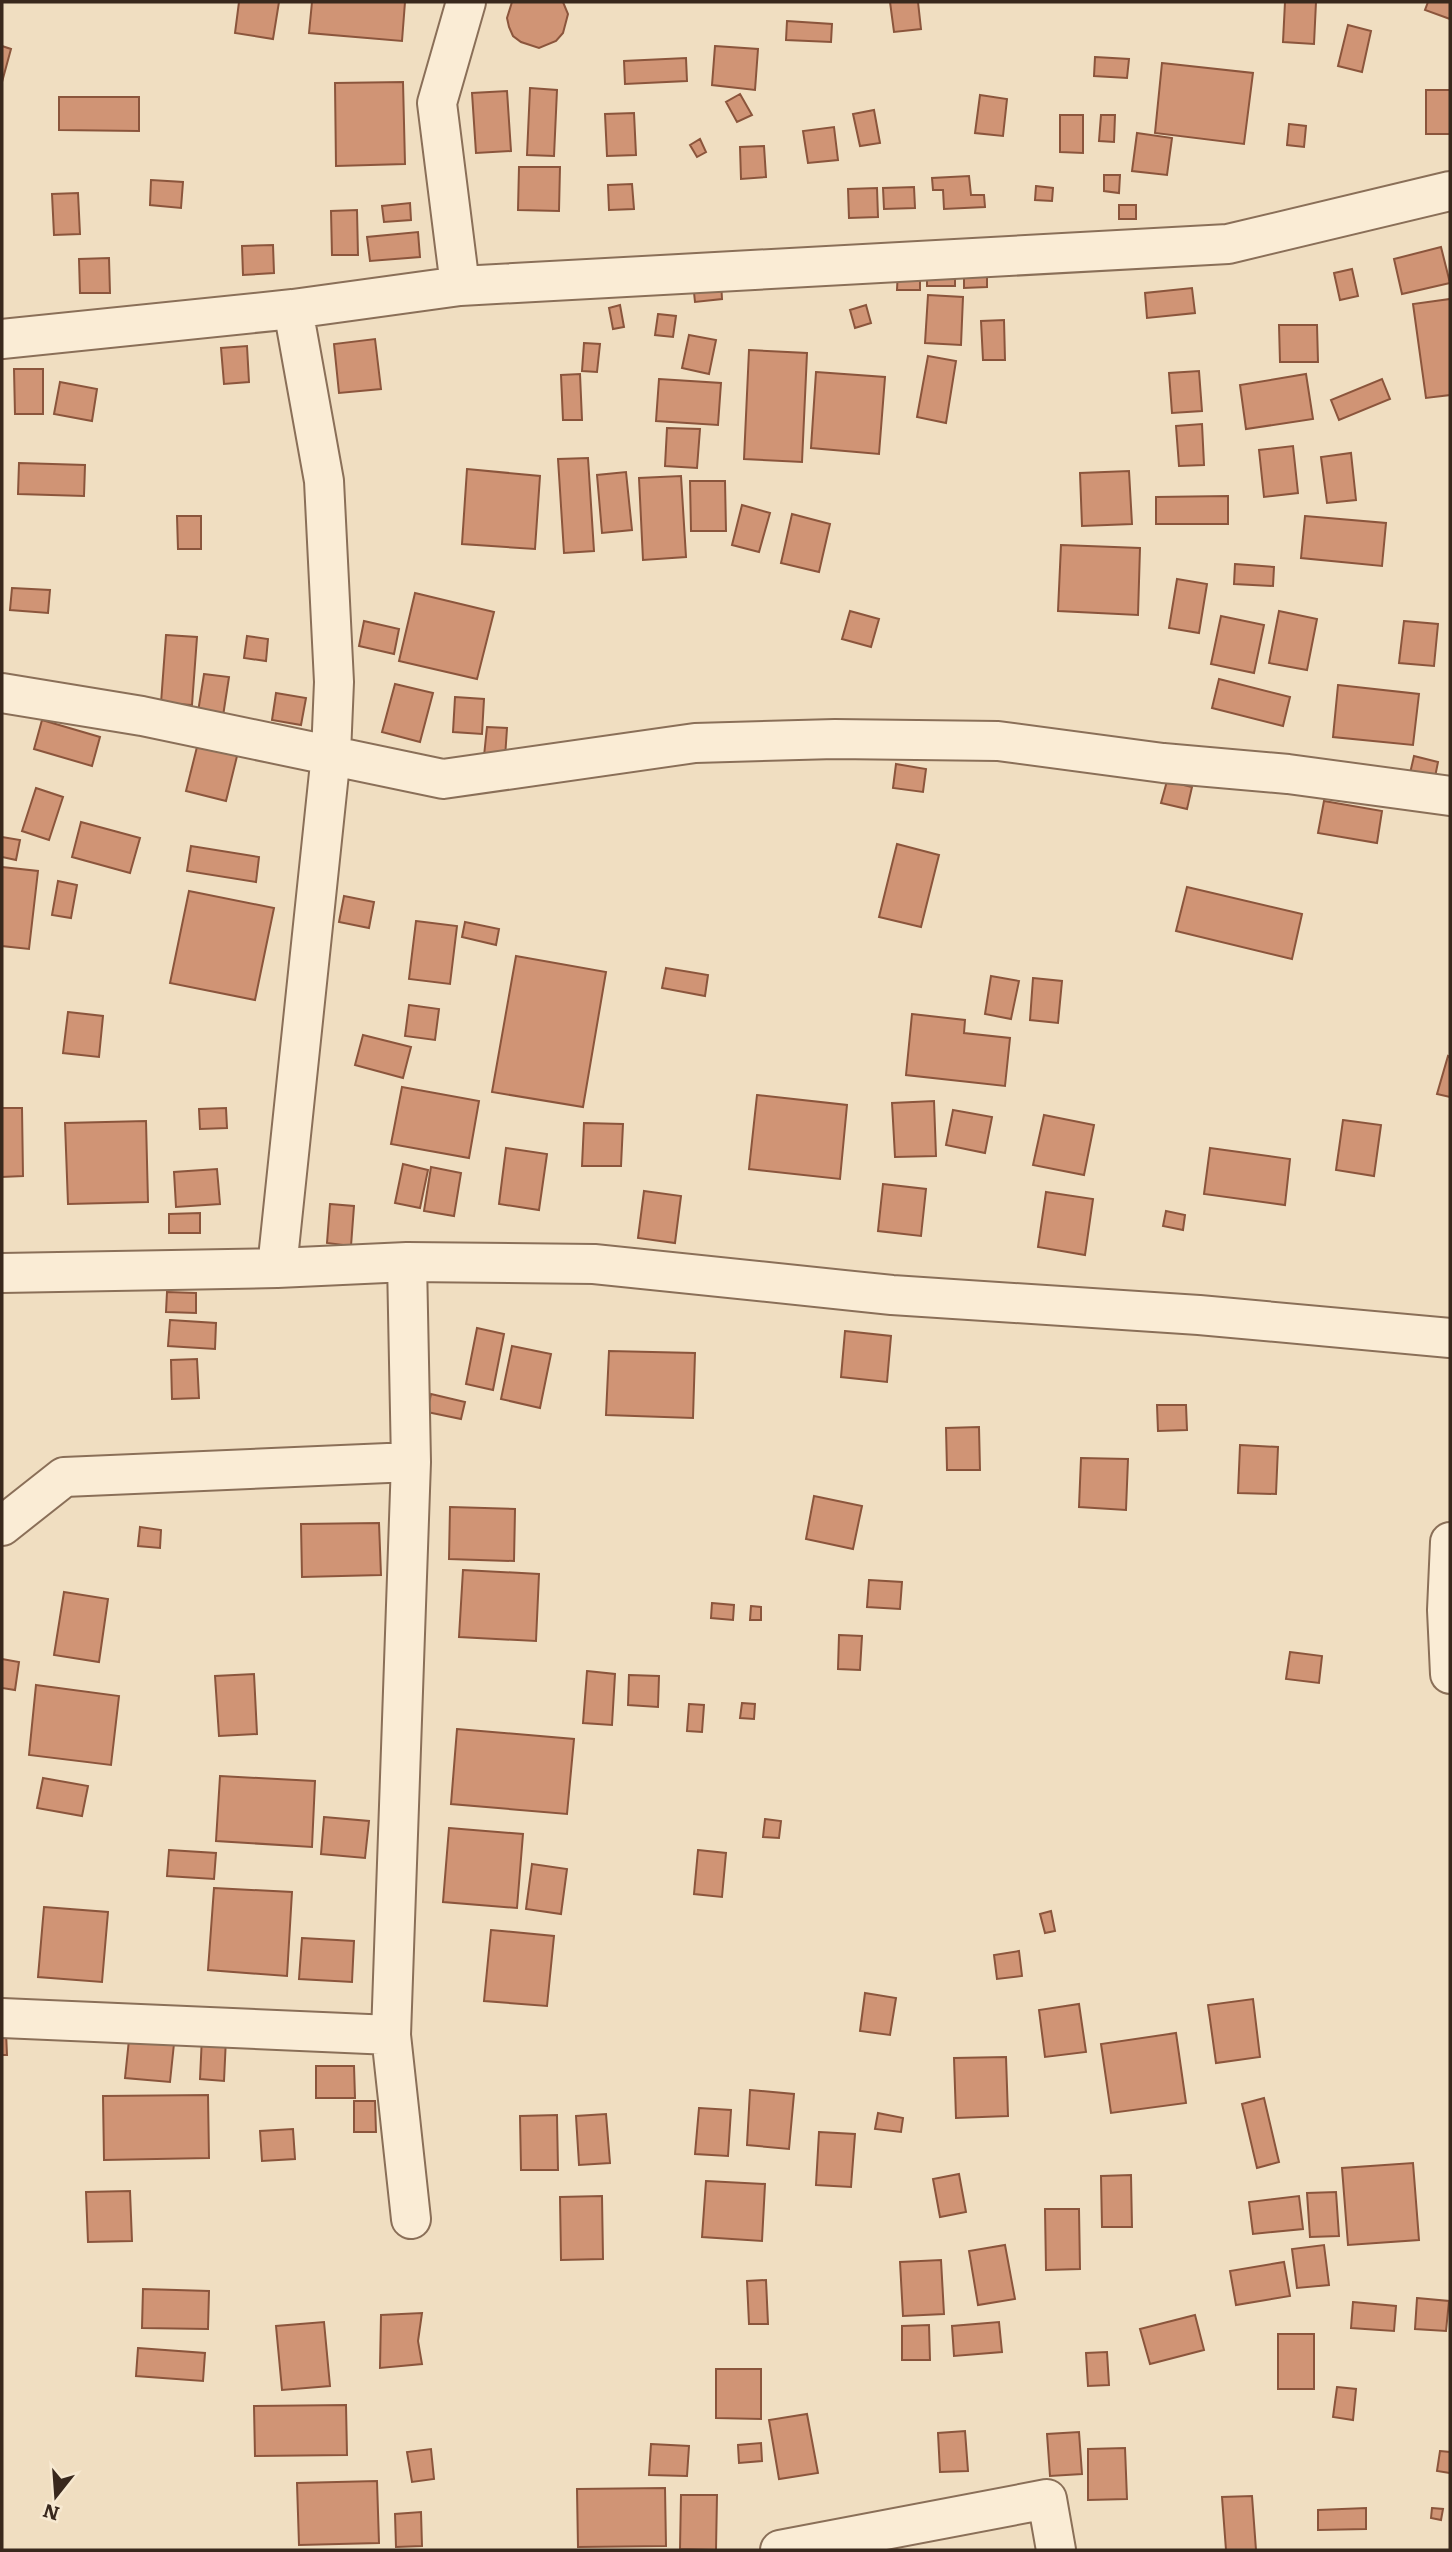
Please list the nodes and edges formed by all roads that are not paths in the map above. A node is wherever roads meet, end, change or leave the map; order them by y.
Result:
1 (467, 2) edge
2 (1450, 191) edge
3 (460, 286) junction
4 (293, 309) junction
5 (2, 339) edge
6 (2, 693) edge
7 (331, 754) junction
8 (1450, 796) edge
9 (407, 1262) junction
10 (277, 1268) junction
11 (2, 1273) edge
12 (1450, 1338) edge
13 (411, 1462) junction
14 (2, 1526) edge
15 (1450, 1542) edge
16 (1450, 1674) edge
17 (2, 2018) edge
18 (391, 2035) junction
19 (411, 2219) dead end
20 (780, 2550) edge
21 (1056, 2550) edge

1 - 3 street
2 - 3 street
3 - 4 street
4 - 5 street
4 - 7 street
6 - 7 street
7 - 8 street
7 - 10 street
9 - 10 street
9 - 12 street
9 - 13 street
10 - 11 street
13 - 14 street
13 - 18 street
15 - 16 street
17 - 18 street
18 - 19 street
20 - 21 street

